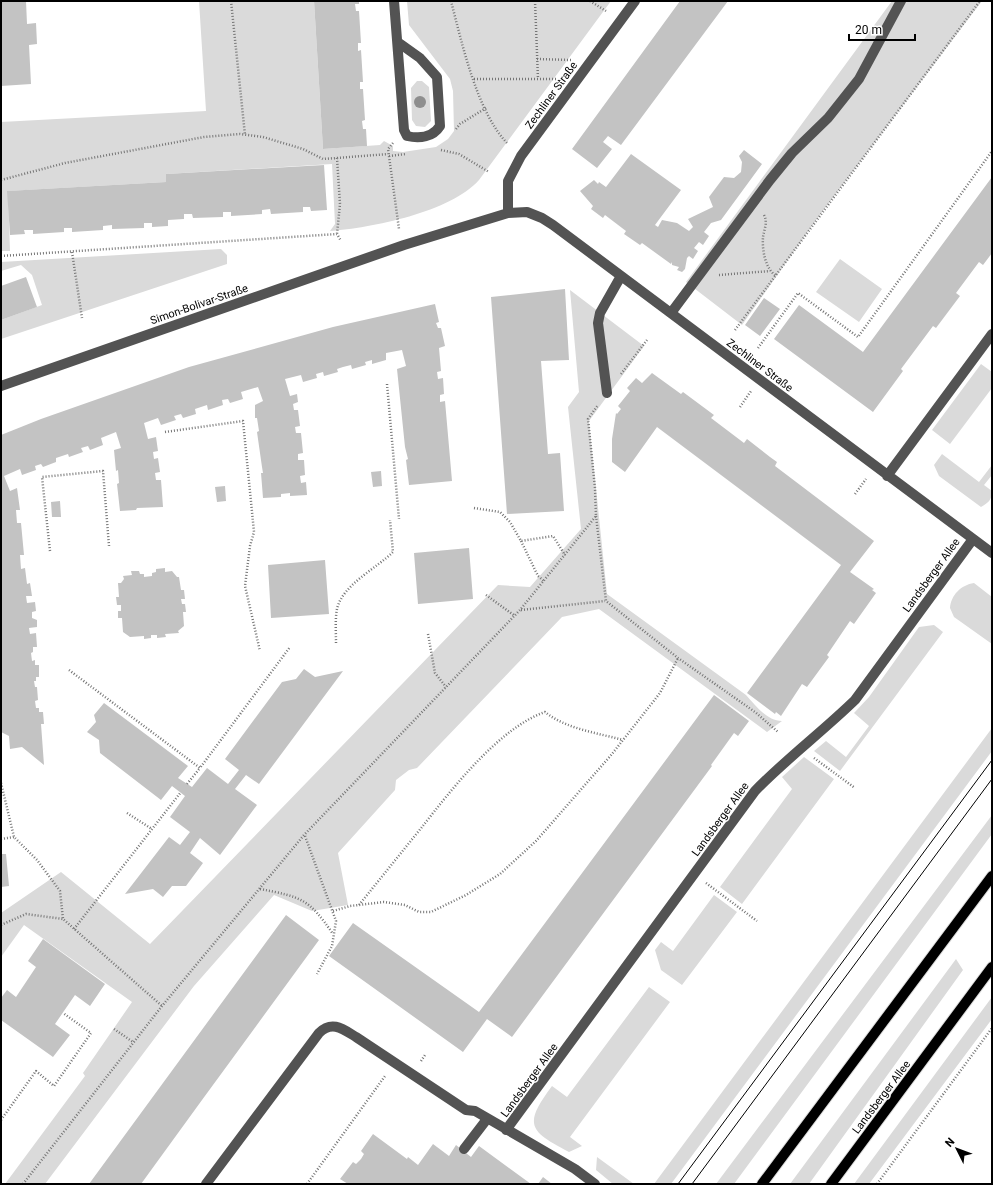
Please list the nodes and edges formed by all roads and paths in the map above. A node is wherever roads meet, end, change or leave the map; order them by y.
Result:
1 (231, 1) edge
2 (394, 1) edge
3 (451, 1) edge
4 (535, 1) edge
5 (590, 1) edge
6 (635, 1) edge
7 (901, 1) edge
8 (980, 1) edge
9 (606, 11) dead end
10 (399, 43) junction
11 (537, 59) junction
12 (571, 60) dead end
13 (474, 79) junction
14 (538, 79) junction
15 (557, 79) dead end
16 (486, 108) junction
17 (460, 124) dead end
18 (404, 130) junction
19 (245, 134) junction
20 (508, 144) dead end
21 (441, 150) dead end
22 (992, 151) edge
23 (388, 154) junction
24 (337, 158) junction
25 (489, 172) dead end
26 (1, 180) edge
27 (762, 212) dead end
28 (508, 213) junction
29 (337, 234) junction
30 (341, 240) dead end
31 (404, 245) junction
32 (72, 252) junction
33 (1, 256) edge
34 (770, 271) junction
35 (621, 276) junction
36 (776, 276) junction
37 (698, 277) junction
38 (671, 313) junction
39 (82, 318) dead end
40 (735, 330) dead end
41 (992, 334) edge
42 (758, 348) dead end
43 (388, 384) dead end
44 (1, 386) edge
45 (607, 393) dead end
46 (166, 432) dead end
47 (887, 476) junction
48 (595, 488) dead end
49 (474, 508) dead end
50 (596, 516) junction
51 (399, 519) dead end
52 (390, 520) dead end
53 (973, 538) junction
54 (521, 541) junction
55 (109, 546) dead end
56 (50, 551) dead end
57 (992, 553) edge
58 (565, 555) junction
59 (544, 580) junction
60 (486, 594) dead end
61 (606, 601) junction
62 (520, 610) junction
63 (515, 616) junction
64 (428, 634) dead end
65 (336, 643) dead end
66 (290, 648) dead end
67 (260, 650) dead end
68 (678, 658) junction
69 (70, 670) dead end
70 (446, 687) junction
71 (778, 732) dead end
72 (623, 740) junction
73 (801, 749) junction
74 (200, 768) junction
75 (1, 783) edge
76 (187, 784) dead end
77 (855, 788) dead end
78 (181, 792) dead end
79 (127, 813) dead end
80 (152, 829) junction
81 (304, 835) junction
82 (14, 837) junction
83 (1, 839) edge
84 (694, 875) junction
85 (992, 876) edge
86 (259, 889) junction
87 (359, 906) junction
88 (332, 911) junction
89 (63, 919) junction
90 (757, 921) dead end
91 (1, 925) edge
92 (74, 929) junction
93 (333, 934) junction
94 (992, 967) edge
95 (317, 974) dead end
96 (162, 1006) junction
97 (63, 1013) dead end
98 (114, 1028) dead end
99 (992, 1028) edge
100 (133, 1042) junction
101 (388, 1072) dead end
102 (487, 1119) junction
103 (1, 1120) edge
104 (506, 1130) junction
105 (464, 1149) dead end
106 (23, 1184) edge
107 (206, 1184) edge
108 (307, 1184) edge
109 (595, 1184) edge
110 (762, 1184) edge
111 (831, 1184) edge
112 (877, 1184) edge

1 - 19 path
2 - 10 street
3 - 13 path
4 - 11 path
5 - 9 path
6 - 28 street, Zechliner Straße
7 - 37 street
8 - 36 path
10 - 18 street
10 - 18 street
11 - 12 path
11 - 14 path
13 - 14 path
13 - 16 path
14 - 15 path
16 - 17 path
16 - 20 path
18 - 23 path
19 - 24 path
19 - 26 path
21 - 25 path
22 - 42 path
23 - 24 path
23 - 31 path
24 - 29 path
27 - 34 path
28 - 31 street, Zechliner Straße
28 - 35 street, Zechliner Straße
29 - 30 path
29 - 32 path
31 - 44 street, Simon-Bolivar-Straße
32 - 33 path
32 - 39 path
34 - 36 path
34 - 37 path
35 - 38 street, Zechliner Straße
35 - 45 street
36 - 40 path
37 - 38 street
38 - 47 street, Zechliner Straße
41 - 47 street
43 - 51 path
46 - 67 path
47 - 53 street, Zechliner Straße
48 - 50 path
49 - 54 path
50 - 58 path
50 - 61 path
52 - 65 path
53 - 57 street, Zechliner Straße
53 - 73 street, Landsberger Allee
54 - 58 path
54 - 59 path
55 - 56 path
58 - 59 path
59 - 62 path
60 - 63 path
61 - 62 path
61 - 68 path
62 - 63 path
63 - 70 path
64 - 70 path
66 - 74 path
68 - 71 path
68 - 72 path
69 - 74 path
70 - 81 path
72 - 87 path
72 - 87 path
73 - 77 path
73 - 84 street, Landsberger Allee
74 - 76 path
75 - 82 path
78 - 80 path
79 - 80 path
80 - 92 path
81 - 86 path
81 - 88 path
82 - 83 path
82 - 89 path
84 - 90 path
84 - 104 street, Landsberger Allee
85 - 110 main road
86 - 93 path
86 - 96 path
87 - 88 path
88 - 93 path
89 - 91 path
89 - 92 path
92 - 96 path
93 - 95 path
94 - 111 main road, Landsberger Allee
96 - 100 path
97 - 103 path
98 - 100 path
99 - 112 path
100 - 106 path
101 - 108 path
102 - 104 street, Landsberger Allee
102 - 105 street
102 - 107 street, Landsberger Allee
104 - 109 street, Landsberger Allee

